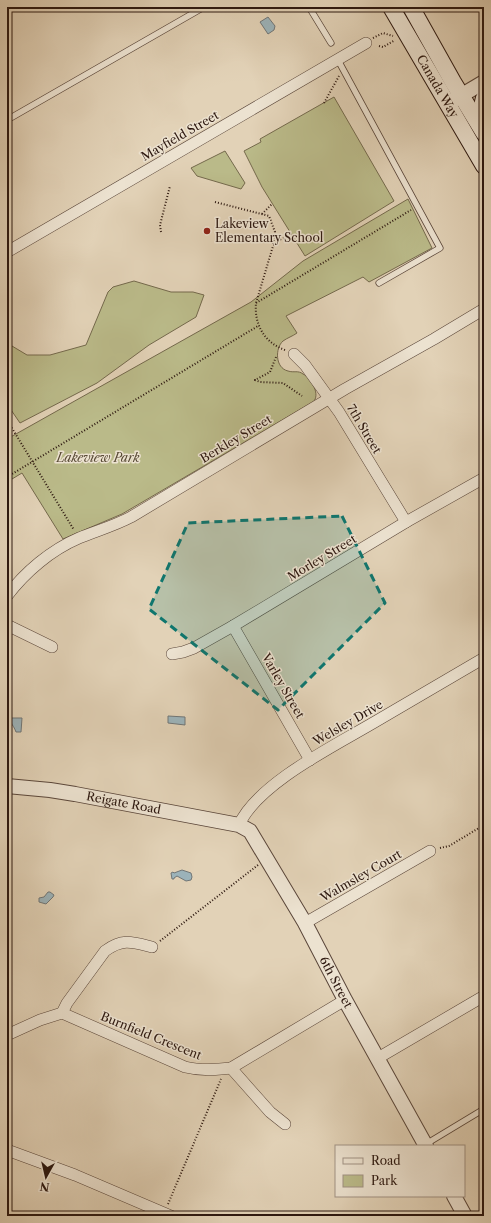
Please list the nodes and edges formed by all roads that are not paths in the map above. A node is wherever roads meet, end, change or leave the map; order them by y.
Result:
1 (204, 7) edge
2 (309, 7) edge
3 (391, 7) edge
4 (411, 7) edge
5 (331, 43) dead end
6 (366, 43) dead end
7 (340, 64) junction
8 (484, 82) edge
9 (461, 95) junction
10 (484, 98) edge
11 (447, 104) junction
12 (7, 120) edge
13 (484, 122) edge
14 (484, 133) edge
15 (484, 166) edge
16 (7, 252) edge
17 (379, 283) dead end
18 (484, 308) edge
19 (294, 354) road end
20 (330, 398) junction
21 (484, 478) edge
22 (406, 522) junction
23 (7, 596) edge
24 (7, 625) edge
25 (233, 626) junction
26 (52, 647) dead end
27 (172, 654) dead end
28 (484, 658) edge
29 (310, 760) junction
30 (7, 786) edge
31 (239, 825) junction
32 (430, 851) road end
33 (304, 923) junction
34 (152, 946) road end
35 (484, 996) edge
36 (345, 1000) junction
37 (62, 1013) junction
38 (7, 1034) edge
39 (378, 1058) junction
40 (230, 1068) junction
41 (484, 1109) edge
42 (284, 1124) dead end
43 (426, 1145) edge
44 (7, 1150) edge
45 (455, 1197) edge
46 (167, 1214) edge
47 (465, 1216) edge

1 - 12 lane
2 - 5 lane
3 - 11 main road, Canada Way
4 - 9 main road, Canada Way
6 - 7 street, Mayfield Street
7 - 16 street, Mayfield Street
7 - 17 lane
8 - 9 street
9 - 11 street
9 - 14 main road, Canada Way
10 - 13 main road
11 - 15 main road, Canada Way
18 - 20 street, Berkley Street
19 - 20 street, 7th Street
20 - 22 street, 7th Street
20 - 23 street, Berkley Street
21 - 22 street, Morley Street
22 - 25 street, Morley Street
24 - 26 street
25 - 27 street, Morley Street
25 - 29 street, Varley Street
28 - 29 street, Welsley Drive
29 - 31 street, Welsley Drive
30 - 31 street, Reigate Road
31 - 33 street, 6th Street
32 - 33 street, Walmsley Court
33 - 36 street, 6th Street
34 - 37 street
35 - 39 street
36 - 39 street, 6th Street
36 - 40 street, Burnfield Crescent
37 - 38 street
37 - 40 street, Burnfield Crescent
39 - 43 street, 6th Street
40 - 42 street
41 - 43 lane
44 - 46 street
45 - 47 street

